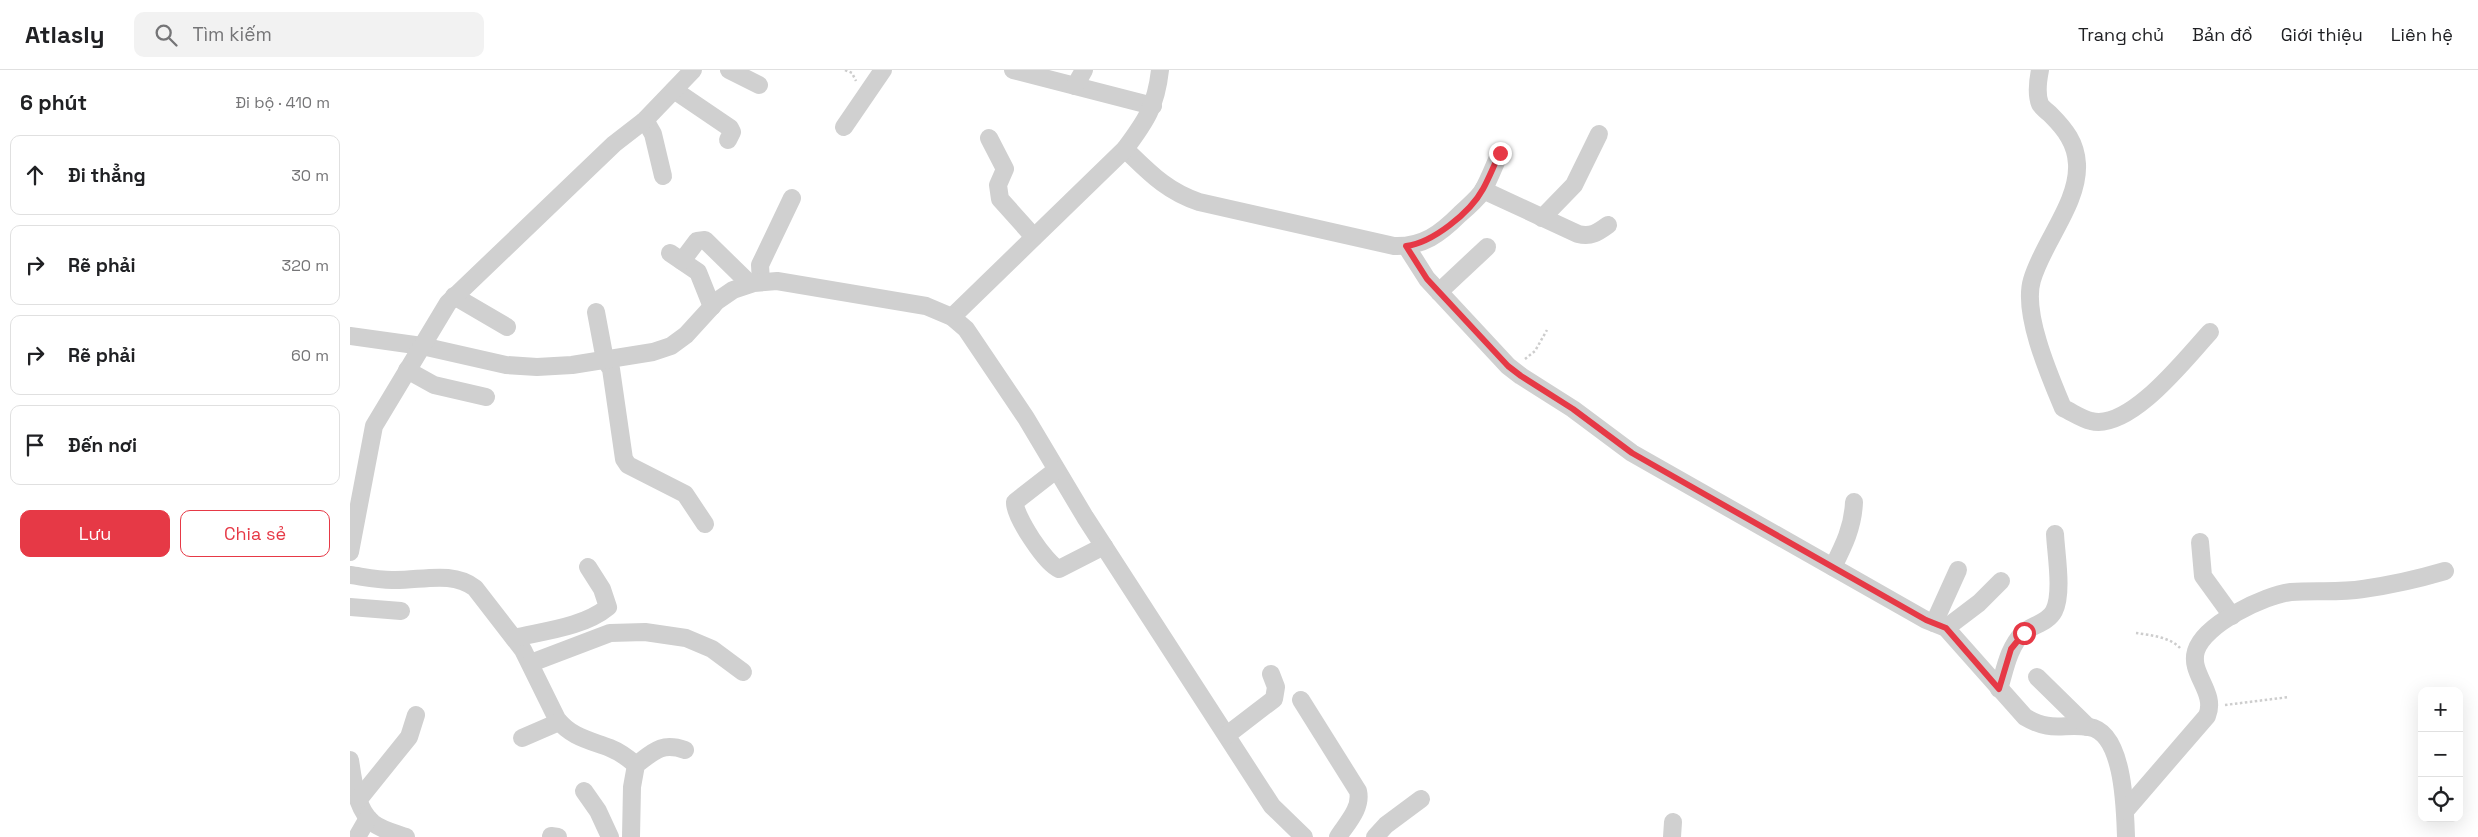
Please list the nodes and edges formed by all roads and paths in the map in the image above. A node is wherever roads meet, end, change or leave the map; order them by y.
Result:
1 (693, 70) edge
2 (883, 70) edge
3 (1013, 70) edge
4 (1084, 70) edge
5 (1160, 70) edge
6 (2040, 70) edge
7 (738, 72) edge
8 (1054, 75) edge
9 (759, 85) dead end
10 (1075, 86) junction
11 (674, 90) junction
12 (1153, 106) junction
13 (645, 120) junction
14 (844, 127) dead end
15 (1599, 134) dead end
16 (989, 138) dead end
17 (728, 140) dead end
18 (1124, 149) junction
19 (1500, 153) dead end
20 (663, 176) dead end
21 (1483, 190) junction
22 (792, 198) dead end
23 (1542, 218) junction
24 (1608, 226) dead end
25 (1034, 238) junction
26 (1406, 246) junction
27 (1487, 247) dead end
28 (756, 283) junction
29 (1438, 292) junction
30 (454, 296) junction
31 (712, 307) junction
32 (596, 312) dead end
33 (952, 317) junction
34 (506, 327) dead end
35 (1547, 330) dead end
36 (2210, 332) dead end
37 (350, 336) edge
38 (422, 346) junction
39 (605, 360) junction
40 (1512, 369) junction
41 (407, 370) junction
42 (486, 397) dead end
43 (1056, 470) junction
44 (1854, 502) dead end
45 (705, 524) dead end
46 (2055, 534) dead end
47 (2200, 542) dead end
48 (1104, 546) junction
49 (350, 552) edge
50 (588, 567) dead end
51 (1832, 567) junction
52 (1958, 570) dead end
53 (2446, 571) dead end
54 (350, 575) edge
55 (2000, 581) dead end
56 (350, 607) edge
57 (401, 611) dead end
58 (2232, 616) junction
59 (1940, 626) junction
60 (2136, 633) dead end
61 (514, 638) junction
62 (2196, 663) junction
63 (531, 664) junction
64 (743, 672) dead end
65 (1272, 674) dead end
66 (2037, 677) dead end
67 (1999, 689) junction
68 (2289, 697) dead end
69 (1301, 700) dead end
70 (2211, 707) junction
71 (416, 715) dead end
72 (559, 722) junction
73 (2088, 727) junction
74 (1227, 735) junction
75 (522, 738) dead end
76 (685, 750) dead end
77 (350, 760) edge
78 (636, 765) junction
79 (354, 790) edge
80 (584, 791) dead end
81 (1421, 800) dead end
82 (2126, 811) junction
83 (368, 818) junction
84 (357, 837) edge
85 (406, 837) edge
86 (610, 837) edge
87 (631, 837) edge
88 (1304, 837) edge
89 (1338, 837) edge
90 (1375, 837) edge
91 (2126, 837) edge

1 - 11 street
2 - 14 street
3 - 8 street
4 - 10 street
5 - 12 street
6 - 36 street
7 - 9 street
8 - 10 street
10 - 12 street
11 - 13 street
11 - 17 street
12 - 18 street
13 - 20 street
13 - 30 street
15 - 23 street
16 - 25 street
18 - 25 street
18 - 26 street
19 - 21 street
21 - 23 street
21 - 26 street
22 - 28 street
23 - 24 street
25 - 33 street
26 - 29 street
27 - 29 street
28 - 31 street
28 - 31 street
28 - 33 street
29 - 40 street
30 - 34 street
30 - 38 street
31 - 39 street
32 - 39 street
33 - 43 street
35 - 40 path
37 - 38 street
38 - 39 street
38 - 41 street
39 - 45 street
40 - 51 street
41 - 42 street
41 - 49 street
43 - 48 street
43 - 48 street
44 - 51 street
46 - 67 street
47 - 58 street
48 - 74 street
50 - 61 street
51 - 59 street
52 - 59 street
53 - 58 street
54 - 61 street
55 - 59 street
56 - 57 street
58 - 62 street
59 - 67 street
60 - 62 path
61 - 63 street
62 - 70 street
63 - 64 street
63 - 72 street
65 - 74 street
66 - 73 street
67 - 73 street
68 - 70 path
69 - 89 street
70 - 82 street
71 - 79 street
72 - 75 street
72 - 78 street
73 - 82 street
74 - 88 street
76 - 78 street
77 - 79 street
78 - 87 street
79 - 83 street
80 - 86 street
81 - 90 street
82 - 91 street
83 - 84 street
83 - 85 street

